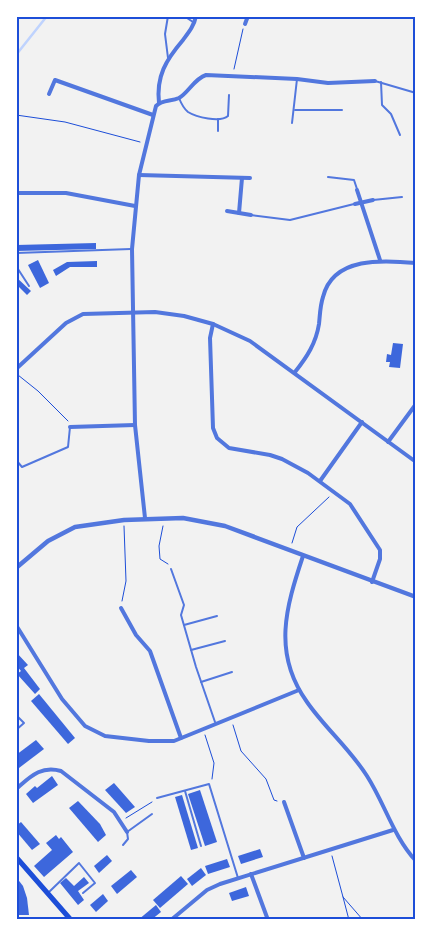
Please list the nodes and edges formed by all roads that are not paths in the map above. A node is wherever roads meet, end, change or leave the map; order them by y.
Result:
1 (168, 16) edge
2 (184, 16) edge
3 (196, 16) edge
4 (248, 16) edge
5 (278, 16) edge
6 (297, 16) edge
7 (195, 23) junction
8 (245, 24) road end
9 (168, 58) junction
10 (297, 79) junction
11 (375, 81) joint
12 (381, 82) junction
13 (416, 93) edge
14 (49, 94) dead end
15 (229, 95) dead end
16 (179, 98) junction
17 (159, 103) junction
18 (295, 110) junction
19 (342, 110) dead end
20 (153, 115) junction
21 (218, 119) junction
22 (292, 123) dead end
23 (218, 131) dead end
24 (400, 135) dead end
25 (139, 175) junction
26 (328, 176) dead end
27 (242, 178) junction
28 (250, 178) dead end
29 (357, 190) joint
30 (16, 193) edge
31 (402, 197) dead end
32 (373, 200) joint
33 (360, 203) junction
34 (355, 204) joint
35 (135, 206) junction
36 (228, 211) dead end
37 (239, 213) junction
38 (251, 215) joint
39 (132, 249) junction
40 (16, 253) edge
41 (380, 260) junction
42 (416, 263) edge
43 (16, 266) edge
44 (29, 286) dead end
45 (133, 312) junction
46 (213, 324) junction
47 (16, 371) edge
48 (296, 372) junction
49 (416, 404) edge
50 (362, 422) junction
51 (135, 425) junction
52 (70, 427) joint
53 (388, 442) junction
54 (16, 460) edge
55 (416, 462) edge
56 (320, 481) junction
57 (145, 518) junction
58 (303, 556) junction
59 (16, 568) edge
60 (171, 569) road end
61 (372, 583) junction
62 (416, 598) edge
63 (121, 608) road end
64 (217, 616) dead end
65 (16, 625) edge
66 (184, 625) junction
67 (225, 641) dead end
68 (191, 650) junction
69 (232, 672) dead end
70 (201, 682) junction
71 (299, 690) junction
72 (16, 714) edge
73 (216, 725) junction
74 (16, 730) edge
75 (180, 738) junction
76 (16, 789) edge
77 (185, 791) junction
78 (157, 798) road end
79 (284, 802) road end
80 (152, 814) dead end
81 (393, 830) junction
82 (128, 832) junction
83 (123, 845) dead end
84 (201, 846) dead end
85 (17, 858) edge
86 (304, 858) junction
87 (416, 862) edge
88 (251, 874) junction
89 (238, 878) junction
90 (48, 893) junction
91 (83, 893) dead end
92 (69, 918) edge
93 (62, 920) edge
94 (171, 920) edge
95 (268, 920) edge

1 - 9 lane
2 - 7 lane
3 - 7 street
4 - 8 street
5 - 6 street
7 - 9 street
9 - 17 street
10 - 11 street
10 - 16 street
10 - 18 lane
11 - 12 lane
12 - 13 lane
12 - 24 lane
14 - 20 street
15 - 21 lane
16 - 17 street
16 - 21 lane
17 - 20 street
18 - 19 lane
18 - 22 lane
20 - 25 street
21 - 23 lane
25 - 27 street
25 - 35 street
26 - 29 lane
27 - 28 street
27 - 37 street
29 - 33 street
30 - 35 street
31 - 32 lane
32 - 33 street
33 - 34 street
33 - 41 street
34 - 38 lane
35 - 39 street
36 - 37 street
37 - 38 street
39 - 40 lane
39 - 45 street
41 - 42 street
41 - 48 street
43 - 44 lane
45 - 46 street
45 - 47 street
45 - 51 street
46 - 48 street
46 - 56 street
48 - 50 street
49 - 53 street
50 - 53 street
50 - 56 street
51 - 52 street
51 - 57 street
52 - 54 lane
53 - 55 street
56 - 61 street
57 - 58 street
57 - 59 street
58 - 61 street
58 - 71 street
60 - 66 lane
61 - 62 street
63 - 75 street
64 - 66 lane
65 - 75 street
66 - 68 lane
67 - 68 lane
68 - 70 lane
69 - 70 lane
70 - 73 lane
71 - 73 street
71 - 81 street
72 - 74 lane
73 - 75 street
76 - 82 street
77 - 78 lane
77 - 84 lane
77 - 89 lane
79 - 86 street
80 - 82 lane
81 - 86 street
81 - 87 street
82 - 83 lane
85 - 90 main road
86 - 88 street
88 - 89 street
88 - 95 street
89 - 94 street
90 - 91 lane
90 - 92 main road
92 - 93 street

